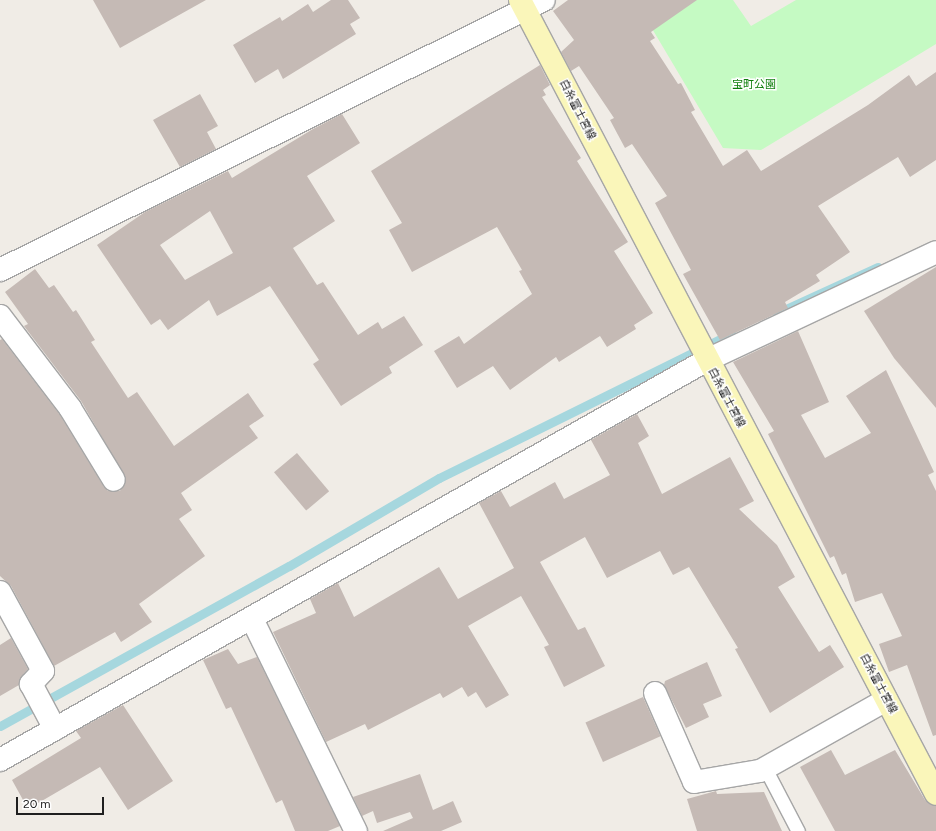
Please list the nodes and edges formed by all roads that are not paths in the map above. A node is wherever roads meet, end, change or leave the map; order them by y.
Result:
1 (530, 4) edge
2 (936, 252) edge
3 (0, 270) edge
4 (0, 316) edge
5 (707, 360) junction
6 (114, 480) dead end
7 (0, 592) edge
8 (252, 619) junction
9 (655, 693) dead end
10 (886, 700) junction
11 (55, 729) junction
12 (0, 760) edge
13 (765, 768) junction
14 (936, 794) edge
15 (356, 831) edge
16 (798, 831) edge

1 - 3 street
1 - 5 main road, 白糸富士宮線
2 - 5 street
4 - 6 street
5 - 8 street
5 - 10 main road, 白糸富士宮線
7 - 11 street
8 - 11 street
8 - 15 street
9 - 13 street
10 - 13 street
10 - 14 main road, 白糸富士宮線
11 - 12 street
13 - 16 lane

